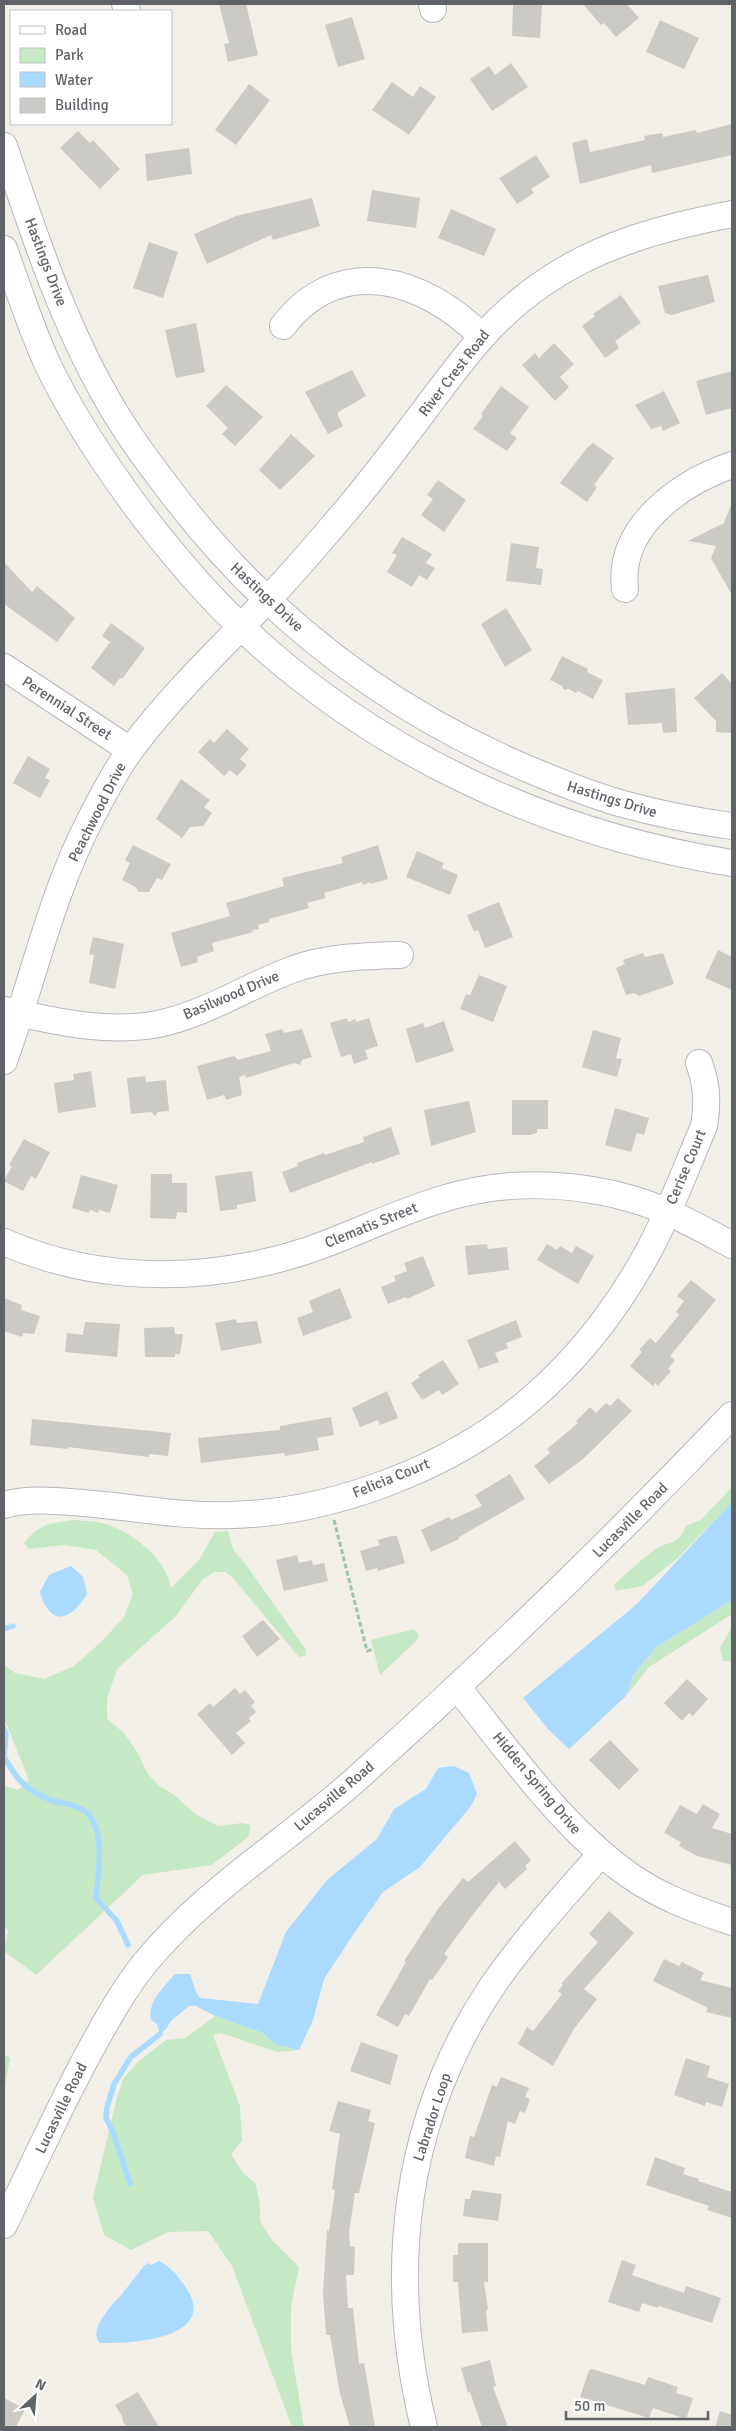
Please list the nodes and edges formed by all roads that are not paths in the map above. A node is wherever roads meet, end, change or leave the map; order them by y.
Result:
1 (4, 146) edge
2 (732, 214) edge
3 (4, 250) edge
4 (283, 326) dead end
5 (481, 336) junction
6 (732, 465) edge
7 (625, 589) dead end
8 (267, 600) junction
9 (240, 627) junction
10 (4, 667) edge
11 (130, 750) junction
12 (732, 826) edge
13 (732, 863) edge
14 (400, 955) dead end
15 (12, 1012) edge
16 (4, 1060) edge
17 (699, 1063) dead end
18 (667, 1212) junction
19 (4, 1242) edge
20 (732, 1245) edge
21 (732, 1415) edge
22 (4, 1505) edge
23 (457, 1687) junction
24 (602, 1854) junction
25 (732, 1922) edge
26 (4, 2226) edge
27 (424, 2427) edge

1 - 8 street, Hastings Drive
2 - 5 street, River Crest Road
3 - 9 street
4 - 5 street
5 - 8 street, River Crest Road
6 - 7 street
8 - 9 street, River Crest Road
8 - 12 street, Hastings Drive
9 - 11 street, Peachwood Drive
9 - 13 street
10 - 11 street, Perennial Street
11 - 15 street, Peachwood Drive
14 - 15 street, Basilwood Drive
15 - 16 street, Peachwood Drive
17 - 18 street, Cerise Court
18 - 19 street, Clematis Street
18 - 20 street, Clematis Street
18 - 22 street, Felicia Court
21 - 23 street, Lucasville Road
23 - 24 street, Hidden Spring Drive
23 - 26 street, Lucasville Road
24 - 25 street, Hidden Spring Drive
24 - 27 street, Labrador Loop

